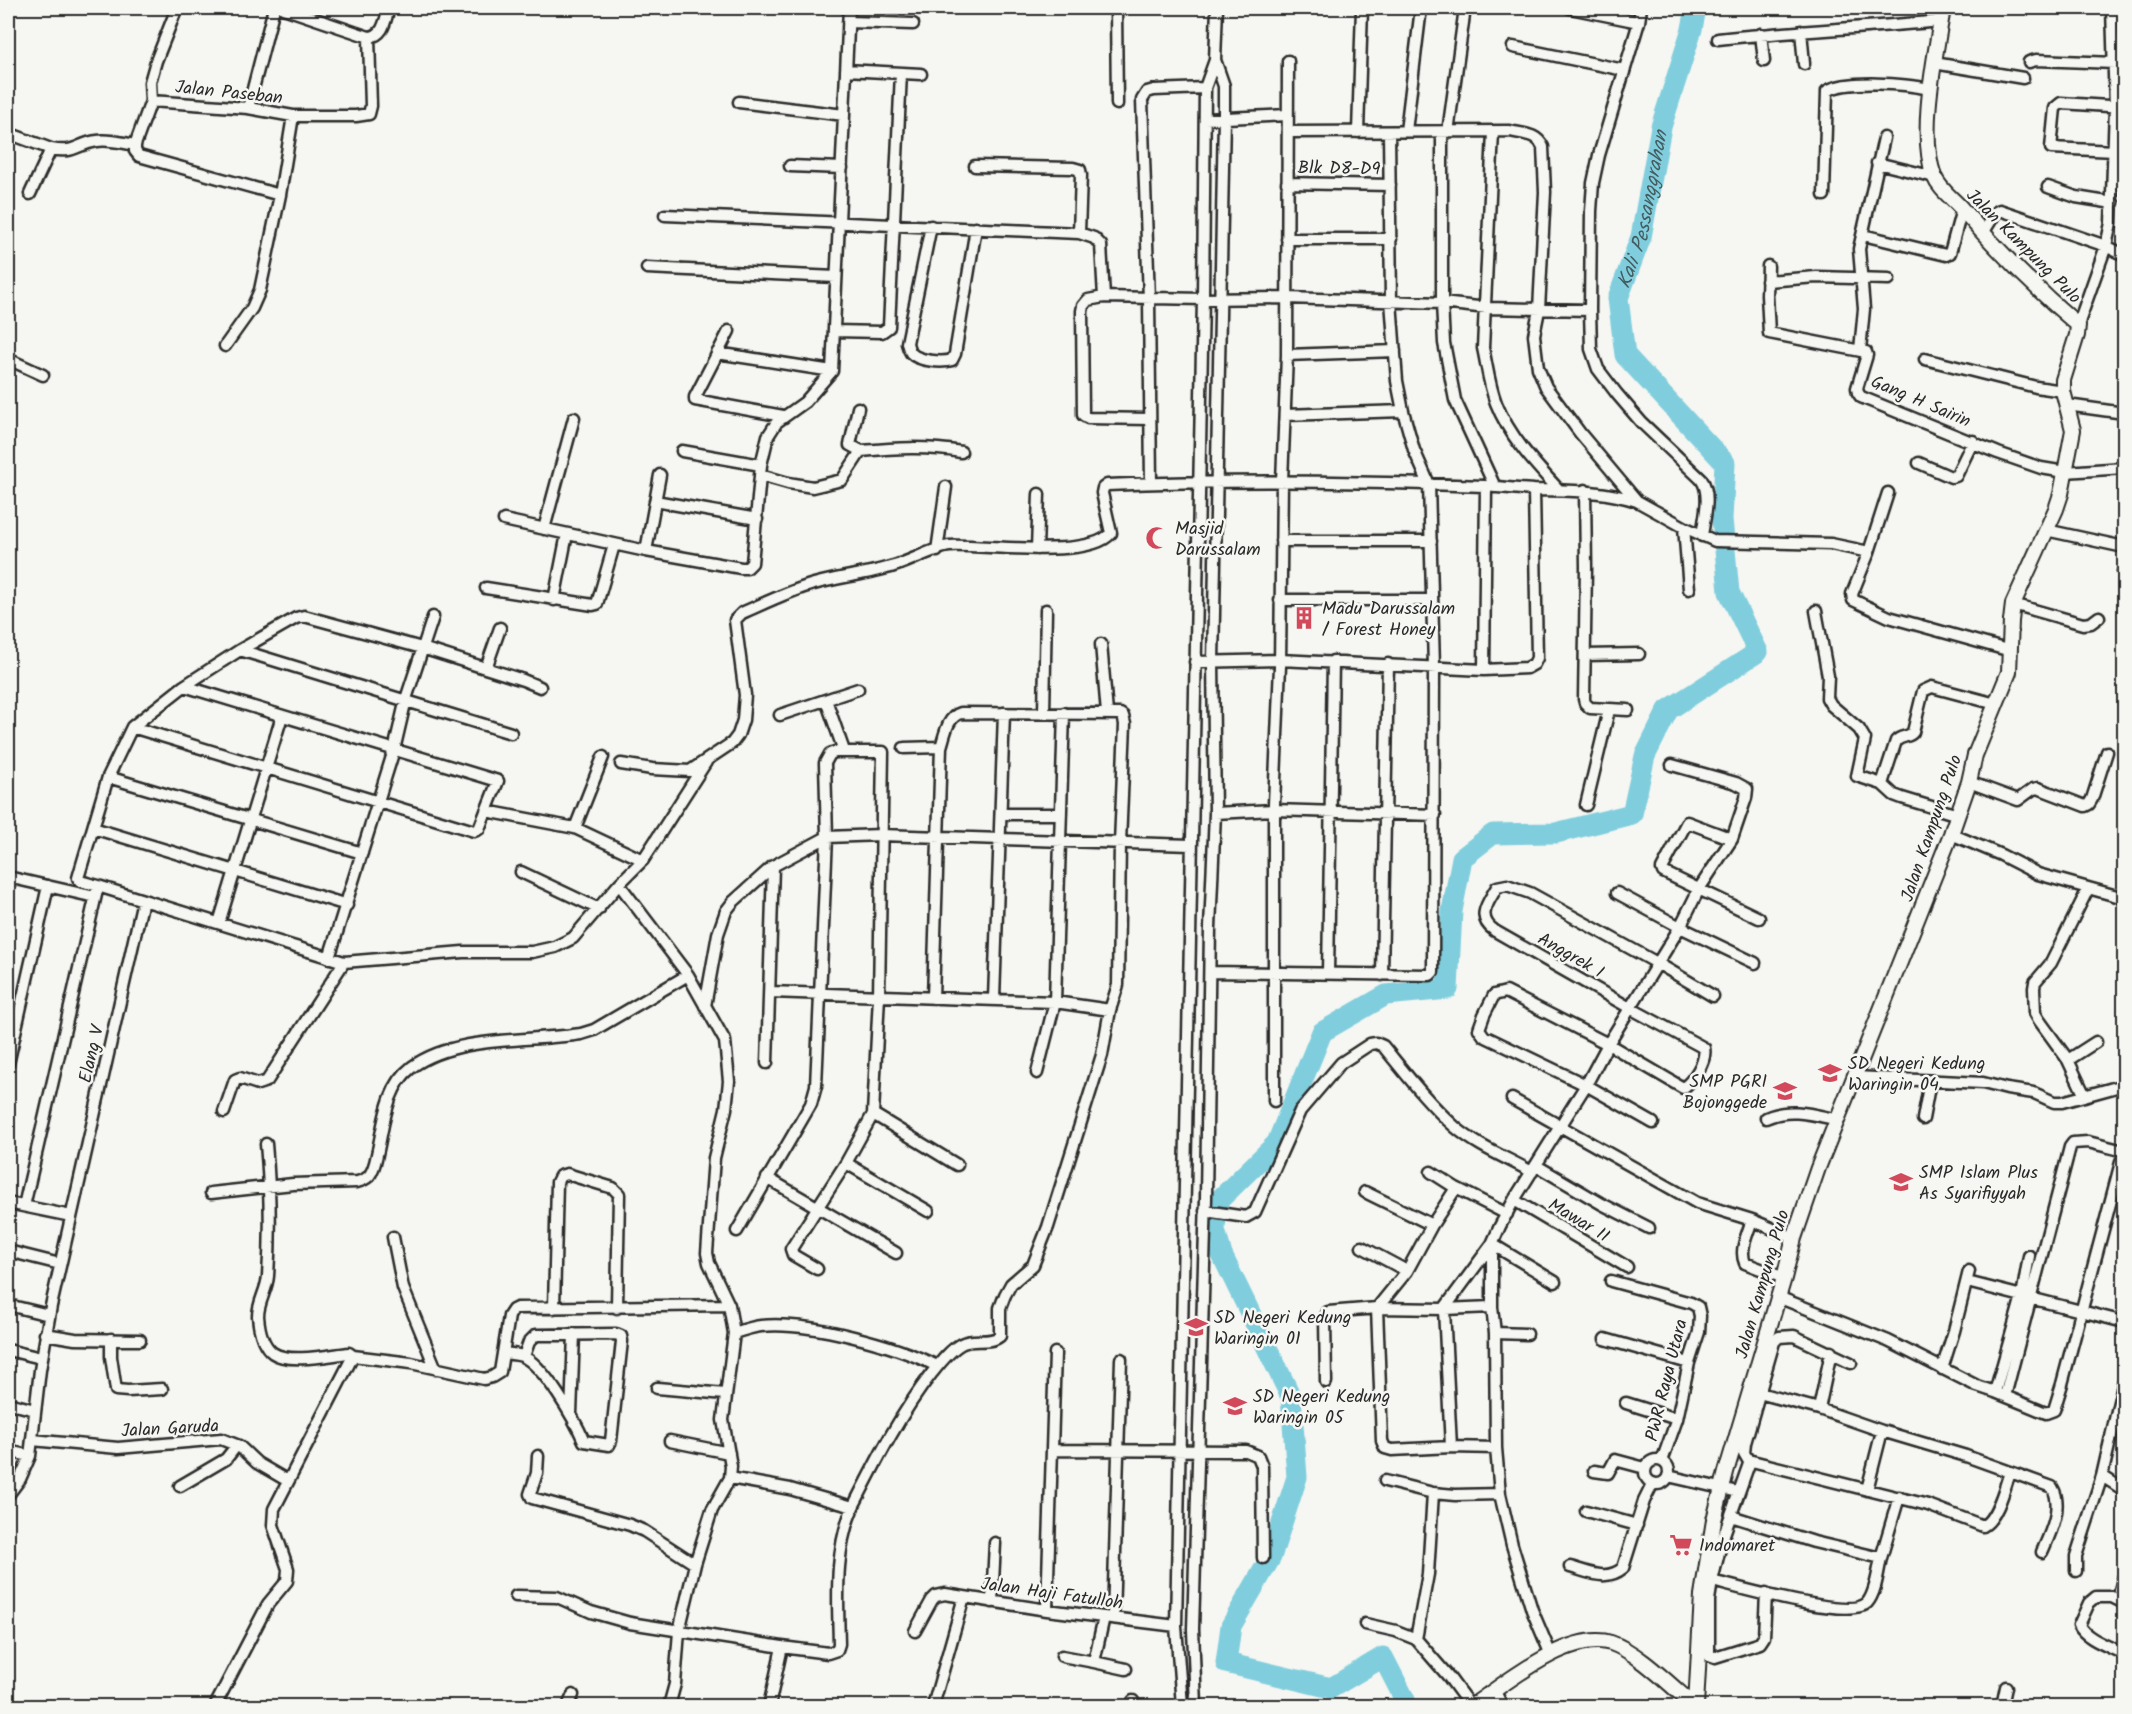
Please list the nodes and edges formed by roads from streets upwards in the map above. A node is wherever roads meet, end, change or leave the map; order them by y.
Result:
1 (177, 8) edge
2 (274, 8) edge
3 (283, 8) edge
4 (389, 8) edge
5 (849, 8) edge
6 (1116, 8) edge
7 (1217, 8) edge
8 (1362, 8) edge
9 (1421, 8) edge
10 (1466, 8) edge
11 (1570, 8) edge
12 (1641, 8) edge
13 (2112, 8) edge
14 (1942, 14) edge
15 (848, 22) junction
16 (1639, 22) junction
17 (913, 24) dead end
18 (1801, 31) junction
19 (1761, 34) junction
20 (369, 37) junction
21 (1718, 39) dead end
22 (1513, 47) dead end
23 (1215, 60) junction
24 (1288, 61) dead end
25 (1764, 61) dead end
26 (2029, 62) dead end
27 (1934, 63) junction
28 (2115, 63) junction
29 (1804, 64) dead end
30 (846, 70) junction
31 (1624, 70) junction
32 (901, 73) junction
33 (921, 74) dead end
34 (2023, 78) dead end
35 (1205, 88) junction
36 (1930, 89) junction
37 (151, 101) junction
38 (739, 102) dead end
39 (1117, 104) dead end
40 (2120, 107) edge
41 (248, 108) junction
42 (844, 115) junction
43 (1287, 115) junction
44 (293, 116) junction
45 (1224, 118) junction
46 (1205, 119) junction
47 (1406, 131) junction
48 (1288, 132) junction
49 (1358, 132) junction
50 (1389, 132) junction
51 (1445, 132) junction
52 (1493, 132) junction
53 (8, 133) edge
54 (1884, 138) dead end
55 (135, 145) junction
56 (51, 149) junction
57 (2115, 151) junction
58 (1878, 163) junction
59 (790, 166) dead end
60 (975, 166) dead end
61 (842, 168) junction
62 (1935, 177) junction
63 (1287, 183) junction
64 (1390, 185) junction
65 (2048, 187) dead end
66 (30, 194) dead end
67 (280, 195) junction
68 (1824, 195) dead end
69 (2113, 203) junction
70 (1962, 209) junction
71 (665, 215) dead end
72 (839, 222) junction
73 (894, 225) junction
74 (932, 226) junction
75 (976, 228) junction
76 (1079, 233) junction
77 (1983, 233) junction
78 (1863, 236) junction
79 (1287, 239) junction
80 (1391, 239) junction
81 (2106, 246) junction
82 (2124, 255) edge
83 (1768, 267) dead end
84 (647, 268) dead end
85 (836, 276) junction
86 (1861, 279) junction
87 (1889, 279) dead end
88 (1767, 281) junction
89 (1104, 297) junction
90 (1149, 298) junction
91 (1222, 298) junction
92 (1287, 298) junction
93 (1203, 299) junction
94 (1391, 301) junction
95 (1442, 303) junction
96 (1486, 308) junction
97 (1539, 310) junction
98 (1590, 310) junction
99 (2078, 325) junction
100 (729, 331) dead end
101 (834, 331) junction
102 (225, 346) dead end
103 (1860, 350) junction
104 (1395, 351) junction
105 (717, 353) junction
106 (1287, 355) junction
107 (8, 359) edge
108 (1925, 359) dead end
109 (832, 371) junction
110 (43, 375) dead end
111 (2065, 398) junction
112 (858, 408) dead end
113 (1403, 411) junction
114 (2124, 412) edge
115 (1286, 415) junction
116 (783, 416) junction
117 (574, 418) dead end
118 (1150, 419) junction
119 (1973, 441) junction
120 (682, 451) dead end
121 (861, 451) junction
122 (961, 452) dead end
123 (1919, 463) dead end
124 (2124, 468) edge
125 (761, 470) junction
126 (2065, 472) junction
127 (660, 475) dead end
128 (1282, 481) junction
129 (1198, 482) junction
130 (1217, 482) junction
131 (1151, 483) junction
132 (1429, 484) junction
133 (946, 487) dead end
134 (1490, 487) junction
135 (1558, 489) junction
136 (1534, 490) junction
137 (1585, 490) junction
138 (1888, 493) dead end
139 (1039, 494) dead end
140 (655, 501) junction
141 (1637, 501) junction
142 (757, 519) junction
143 (504, 520) dead end
144 (1684, 527) junction
145 (544, 529) junction
146 (2046, 530) junction
147 (567, 534) junction
148 (1702, 536) junction
149 (1281, 541) junction
150 (1431, 541) junction
151 (614, 545) junction
152 (2124, 547) edge
153 (1037, 549) junction
154 (646, 551) junction
155 (937, 551) junction
156 (1869, 552) junction
157 (2124, 568) edge
158 (2124, 577) edge
159 (486, 588) dead end
160 (1689, 589) dead end
161 (555, 600) junction
162 (1280, 600) junction
163 (1431, 600) junction
164 (2013, 604) junction
165 (1046, 610) dead end
166 (1816, 611) dead end
167 (433, 617) dead end
168 (2099, 617) dead end
169 (500, 628) dead end
170 (1101, 644) dead end
171 (422, 648) junction
172 (240, 650) junction
173 (2011, 651) junction
174 (1640, 654) dead end
175 (1585, 655) junction
176 (1280, 660) junction
177 (1333, 661) junction
178 (1195, 662) junction
179 (1213, 662) junction
180 (1388, 664) junction
181 (1434, 667) junction
182 (486, 668) junction
183 (1484, 670) junction
184 (184, 686) junction
185 (540, 687) dead end
186 (858, 689) dead end
187 (406, 699) junction
188 (826, 700) junction
189 (1996, 704) junction
190 (1609, 710) junction
191 (1628, 710) dead end
192 (1004, 713) junction
193 (1044, 713) junction
194 (1064, 713) junction
195 (1107, 713) junction
196 (780, 715) dead end
197 (282, 716) junction
198 (132, 727) junction
199 (512, 733) dead end
200 (941, 747) junction
201 (904, 748) dead end
202 (394, 750) junction
203 (844, 751) junction
204 (2107, 752) dead end
205 (603, 757) dead end
206 (706, 762) junction
207 (621, 764) dead end
208 (1672, 765) dead end
209 (266, 768) junction
210 (108, 777) junction
211 (1969, 782) junction
212 (1882, 784) junction
213 (378, 802) junction
214 (1586, 805) dead end
215 (1274, 810) junction
216 (486, 811) junction
217 (1329, 811) junction
218 (1215, 813) junction
219 (1386, 813) junction
220 (1001, 814) junction
221 (1061, 814) junction
222 (1435, 815) junction
223 (1958, 815) junction
224 (250, 820) junction
225 (93, 828) junction
226 (574, 828) junction
227 (1951, 834) junction
228 (881, 835) junction
229 (826, 837) junction
230 (939, 837) junction
231 (1000, 839) junction
232 (1732, 839) junction
233 (1060, 841) junction
234 (1120, 843) junction
235 (1191, 845) junction
236 (362, 854) junction
237 (643, 860) junction
238 (773, 866) junction
239 (235, 871) junction
240 (521, 872) dead end
241 (8, 877) edge
242 (619, 884) junction
243 (48, 886) junction
244 (1699, 889) junction
245 (2088, 890) junction
246 (96, 891) junction
247 (1617, 893) dead end
248 (2124, 898) edge
249 (143, 900) junction
250 (347, 905) junction
251 (598, 909) junction
252 (1759, 918) dead end
253 (219, 923) junction
254 (1680, 927) junction
255 (1210, 928) junction
256 (1189, 929) junction
257 (329, 958) junction
258 (344, 962) junction
259 (1657, 963) junction
260 (1755, 963) dead end
261 (1211, 972) junction
262 (1274, 973) junction
263 (1328, 974) junction
264 (688, 975) junction
265 (1382, 975) junction
266 (770, 992) junction
267 (821, 994) junction
268 (879, 996) junction
269 (1713, 996) dead end
270 (933, 998) junction
271 (994, 999) junction
272 (1055, 1002) junction
273 (705, 1006) junction
274 (1630, 1008) junction
275 (1110, 1010) junction
276 (2096, 1042) dead end
277 (1608, 1044) junction
278 (1187, 1050) junction
279 (1209, 1050) junction
280 (2068, 1060) junction
281 (767, 1063) dead end
282 (8, 1064) edge
283 (1037, 1073) dead end
284 (1854, 1077) junction
285 (1930, 1081) junction
286 (1586, 1085) junction
287 (2124, 1085) edge
288 (2085, 1096) junction
289 (1512, 1099) dead end
290 (1274, 1101) dead end
291 (225, 1113) dead end
292 (873, 1114) junction
293 (1766, 1118) dead end
294 (1923, 1119) dead end
295 (1839, 1120) junction
296 (1653, 1123) dead end
297 (1560, 1127) junction
298 (266, 1144) dead end
299 (2124, 1151) edge
300 (846, 1163) junction
301 (957, 1165) dead end
302 (1534, 1169) junction
303 (1431, 1172) dead end
304 (767, 1178) junction
305 (270, 1186) junction
306 (1456, 1188) junction
307 (1365, 1192) dead end
308 (210, 1193) dead end
309 (1184, 1198) junction
310 (1206, 1198) junction
311 (1514, 1200) junction
312 (8, 1203) edge
313 (24, 1206) junction
314 (818, 1206) junction
315 (928, 1211) dead end
316 (1212, 1212) junction
317 (1507, 1214) junction
318 (71, 1216) junction
319 (1752, 1220) junction
320 (1432, 1225) junction
321 (1649, 1228) dead end
322 (737, 1231) dead end
323 (393, 1237) dead end
324 (1794, 1238) junction
325 (1492, 1244) junction
326 (1362, 1247) dead end
327 (8, 1251) edge
328 (896, 1253) dead end
329 (2029, 1256) dead end
330 (60, 1264) junction
331 (1627, 1267) dead end
332 (817, 1269) dead end
333 (1407, 1271) junction
334 (1784, 1278) junction
335 (1611, 1281) dead end
336 (1555, 1282) dead end
337 (1778, 1297) junction
338 (2027, 1297) junction
339 (8, 1305) edge
340 (729, 1305) junction
341 (1492, 1307) junction
342 (555, 1308) junction
343 (617, 1308) junction
344 (1377, 1308) junction
345 (1444, 1309) junction
346 (2082, 1310) junction
347 (49, 1315) junction
348 (2124, 1322) edge
349 (734, 1333) junction
350 (1495, 1333) junction
351 (45, 1334) junction
352 (574, 1334) junction
353 (1527, 1334) dead end
354 (111, 1339) junction
355 (1605, 1339) dead end
356 (140, 1340) dead end
357 (8, 1350) edge
358 (1831, 1352) junction
359 (503, 1353) junction
360 (1054, 1353) dead end
361 (353, 1356) junction
362 (524, 1356) junction
363 (42, 1358) junction
364 (1121, 1359) dead end
365 (1689, 1363) junction
366 (1851, 1363) dead end
367 (937, 1366) junction
368 (436, 1369) junction
369 (1942, 1369) junction
370 (2124, 1380) edge
371 (1326, 1382) dead end
372 (657, 1388) dead end
373 (162, 1389) dead end
374 (1759, 1393) junction
375 (725, 1394) junction
376 (2000, 1394) junction
377 (8, 1403) edge
378 (1626, 1403) dead end
379 (1819, 1409) junction
380 (35, 1410) junction
381 (571, 1414) junction
382 (1677, 1419) junction
383 (1882, 1431) junction
384 (32, 1440) junction
385 (670, 1441) dead end
386 (237, 1445) junction
387 (1451, 1447) junction
388 (1496, 1448) junction
389 (8, 1450) edge
390 (1052, 1450) junction
391 (1118, 1452) junction
392 (1178, 1452) junction
393 (1199, 1452) junction
394 (729, 1453) junction
395 (30, 1456) junction
396 (538, 1456) dead end
397 (1662, 1461) junction
398 (1750, 1461) junction
399 (1645, 1468) junction
400 (1594, 1471) dead end
401 (2010, 1472) junction
402 (1668, 1476) junction
403 (2102, 1476) junction
404 (730, 1478) junction
405 (288, 1481) junction
406 (1385, 1481) dead end
407 (1653, 1483) junction
408 (180, 1486) dead end
409 (1722, 1488) junction
410 (1867, 1490) junction
411 (2124, 1490) edge
412 (1433, 1492) junction
413 (1738, 1492) junction
414 (1500, 1494) junction
415 (8, 1495) edge
416 (1899, 1497) junction
417 (853, 1507) junction
418 (1586, 1511) dead end
419 (1731, 1516) junction
420 (1637, 1525) junction
421 (995, 1543) dead end
422 (2042, 1552) dead end
423 (1263, 1558) dead end
424 (1881, 1558) junction
425 (695, 1564) junction
426 (1570, 1567) dead end
427 (2076, 1571) dead end
428 (2124, 1576) edge
429 (1712, 1581) junction
430 (2120, 1590) dead end
431 (1766, 1593) junction
432 (516, 1596) dead end
433 (964, 1598) junction
434 (992, 1602) junction
435 (2124, 1603) edge
436 (1047, 1610) junction
437 (1108, 1618) junction
438 (1365, 1624) dead end
439 (1176, 1626) junction
440 (679, 1631) junction
441 (915, 1631) dead end
442 (1416, 1639) junction
443 (782, 1647) junction
444 (2124, 1654) edge
445 (1551, 1655) junction
446 (1062, 1656) dead end
447 (1094, 1662) junction
448 (1126, 1669) dead end
449 (2006, 1687) dead end
450 (1495, 1691) junction
451 (573, 1695) dead end
452 (215, 1707) edge
453 (568, 1707) edge
454 (669, 1707) edge
455 (768, 1707) edge
456 (933, 1707) edge
457 (1182, 1707) edge
458 (1196, 1707) edge
459 (1471, 1707) edge
460 (1502, 1707) edge
461 (1696, 1707) edge
462 (2002, 1707) edge

1 - 37 street
2 - 41 street
3 - 20 street
4 - 20 street
5 - 15 street
6 - 39 street
7 - 23 street
8 - 49 street
9 - 47 street
10 - 51 street
11 - 16 street
12 - 16 street
13 - 28 street
14 - 18 street
14 - 27 street, Jalan Kampung Pulo
15 - 17 street
15 - 30 street
16 - 31 street
18 - 19 street
18 - 29 street
19 - 21 street
19 - 25 street
20 - 44 street, Jalan Paseban
22 - 31 street
23 - 35 street
23 - 45 street
24 - 43 street
26 - 28 street
27 - 34 street
27 - 36 street, Jalan Kampung Pulo
28 - 40 street
30 - 32 street
30 - 42 street
31 - 98 street
32 - 33 street
32 - 73 street
35 - 46 street
35 - 90 street
36 - 62 street, Jalan Kampung Pulo
36 - 68 street
37 - 41 street, Jalan Paseban
37 - 55 street, Jalan Paseban
38 - 42 street
40 - 57 street
40 - 57 street
41 - 44 street, Jalan Paseban
42 - 61 street
43 - 45 street
43 - 48 street
44 - 67 street, Jalan Paseban
45 - 46 street
45 - 91 street
46 - 93 street
47 - 50 street
47 - 51 street
48 - 49 street
48 - 63 street
49 - 50 street
50 - 64 street
51 - 52 street
51 - 95 street
52 - 96 street
52 - 97 street
53 - 56 street
54 - 58 street
55 - 56 street
55 - 67 street
56 - 66 street
57 - 69 street
58 - 62 street
58 - 78 street
59 - 61 street
60 - 76 street
61 - 72 street
62 - 70 street, Jalan Kampung Pulo
63 - 64 street, Blk D8-D9
63 - 79 street
64 - 80 street
65 - 69 street
67 - 102 street, Jalan Paseban
69 - 81 street
70 - 77 street, Jalan Kampung Pulo
70 - 78 street
71 - 72 street
72 - 73 street
72 - 85 street
73 - 74 street
73 - 101 street
74 - 75 street
74 - 75 street
75 - 76 street
76 - 89 street
77 - 81 street
77 - 99 street, Jalan Kampung Pulo
78 - 86 street
79 - 80 street
79 - 92 street
80 - 94 street
81 - 82 street
81 - 99 street
83 - 88 street, Gang H Sairin
84 - 85 street
85 - 101 street
86 - 87 street
86 - 88 street
86 - 103 street
88 - 103 street, Gang H Sairin
89 - 90 street
89 - 118 street
90 - 93 street
90 - 118 street
91 - 92 street
91 - 93 street
91 - 130 street
92 - 94 street
92 - 106 street
93 - 129 street
94 - 95 street
94 - 104 street
95 - 96 street
95 - 134 street
96 - 97 street
96 - 135 street
97 - 98 street
97 - 141 street
98 - 148 street
99 - 111 street, Jalan Kampung Pulo
100 - 105 street
101 - 109 street
103 - 119 street, Gang H Sairin
104 - 106 street
104 - 113 street
105 - 109 street
105 - 116 street
106 - 115 street
107 - 110 street
108 - 111 street
109 - 116 street
111 - 114 street
111 - 126 street, Jalan Kampung Pulo
112 - 121 street
113 - 115 street
113 - 132 street
115 - 128 street
116 - 125 street
117 - 145 street
118 - 131 street
119 - 123 street
119 - 126 street, Gang H Sairin
120 - 125 street
121 - 122 street
121 - 125 street
124 - 126 street, Gang H Sairin
125 - 142 street
126 - 146 street, Jalan Kampung Pulo
127 - 140 street
128 - 130 street
128 - 132 street
128 - 149 street
129 - 130 street
129 - 131 street
129 - 178 street
130 - 179 street
131 - 153 street
132 - 134 street
132 - 150 street
133 - 155 street
134 - 136 street
134 - 183 street
135 - 136 street
135 - 137 street
136 - 183 street
137 - 141 street
137 - 175 street
138 - 156 street
139 - 153 street
140 - 142 street
140 - 154 street
141 - 144 street
142 - 154 street
143 - 145 street
144 - 148 street
144 - 160 street
145 - 147 street
146 - 152 street
146 - 164 street, Jalan Kampung Pulo
147 - 151 street
147 - 161 street
148 - 156 street
149 - 150 street
149 - 162 street
150 - 163 street
151 - 154 street
151 - 161 street
153 - 155 street
155 - 206 street
156 - 173 street
157 - 158 street
159 - 161 street
162 - 163 street
162 - 176 street
163 - 181 street
164 - 168 street
164 - 173 street, Jalan Kampung Pulo
165 - 193 street
166 - 212 street
167 - 171 street
169 - 182 street
170 - 195 street
171 - 172 street
171 - 182 street
171 - 187 street
172 - 184 street
172 - 187 street
173 - 189 street, Jalan Kampung Pulo
174 - 175 street
175 - 190 street
176 - 177 street
176 - 179 street
176 - 215 street
177 - 180 street
177 - 217 street
178 - 179 street
178 - 235 street
179 - 218 street
180 - 181 street
180 - 219 street
181 - 183 street
181 - 222 street
182 - 185 street
184 - 197 street
184 - 198 street
186 - 188 street
187 - 199 street
187 - 202 street
188 - 196 street
188 - 203 street
189 - 211 street, Jalan Kampung Pulo
189 - 212 street
190 - 191 street
190 - 214 street
192 - 193 street
192 - 200 street
192 - 220 street
193 - 194 street
194 - 195 street
194 - 221 street
195 - 234 street
197 - 202 street
197 - 209 street
198 - 209 street
198 - 210 street
200 - 201 street
200 - 230 street
202 - 213 street
202 - 216 street
203 - 228 street
203 - 229 street
204 - 211 street
205 - 226 street
206 - 207 street
206 - 237 street
208 - 232 street
209 - 213 street
209 - 224 street
210 - 224 street
210 - 225 street
211 - 223 street, Jalan Kampung Pulo
212 - 223 street
213 - 216 street
213 - 236 street
215 - 217 street
215 - 218 street
215 - 262 street
216 - 226 street
217 - 219 street
217 - 263 street
218 - 255 street
219 - 222 street
219 - 265 street
220 - 221 street
220 - 231 street
221 - 233 street
222 - 265 street
223 - 227 street, Jalan Kampung Pulo
224 - 236 street
224 - 239 street
225 - 239 street
225 - 246 street
226 - 237 street
227 - 245 street
227 - 284 street, Jalan Kampung Pulo
228 - 229 street
228 - 230 street
228 - 268 street
229 - 238 street
229 - 267 street
230 - 231 street
230 - 270 street
231 - 233 street
231 - 271 street
232 - 244 street
232 - 244 street
233 - 234 street
233 - 272 street
234 - 235 street
234 - 275 street
235 - 256 street
236 - 250 street
237 - 242 street
238 - 266 street
238 - 273 street
239 - 250 street
239 - 253 street
240 - 251 street
241 - 243 street
242 - 251 street
242 - 264 street
243 - 246 street
243 - 282 street
244 - 252 street
244 - 254 street
245 - 248 street
245 - 280 street
246 - 249 street
246 - 313 street
247 - 254 street
249 - 253 street
249 - 318 street, Elang V
250 - 257 street
251 - 258 street
253 - 257 street
254 - 259 street
254 - 260 street
255 - 256 street
255 - 261 street
256 - 278 street
257 - 258 street
258 - 291 street
259 - 269 street
259 - 274 street
259 - 274 street, Anggrek I
261 - 262 street
261 - 279 street
262 - 263 street
262 - 290 street
263 - 265 street
264 - 273 street
264 - 305 street
266 - 267 street
266 - 281 street
267 - 268 street
267 - 304 street
268 - 270 street
268 - 292 street
270 - 271 street
271 - 272 street
272 - 275 street
272 - 283 street
273 - 340 street
274 - 277 street
274 - 277 street, Anggrek I
275 - 367 street
276 - 280 street
277 - 286 street
277 - 286 street
278 - 279 street
278 - 309 street
279 - 310 street
280 - 288 street
284 - 285 street
284 - 295 street, Jalan Kampung Pulo
285 - 288 street
285 - 294 street
286 - 296 street
286 - 297 street
287 - 288 street
289 - 297 street
292 - 300 street
292 - 301 street
293 - 295 street
295 - 324 street, Jalan Kampung Pulo
297 - 302 street
297 - 319 street
298 - 305 street
299 - 338 street
299 - 346 street
300 - 314 street
300 - 315 street
302 - 311 street
302 - 316 street
302 - 321 street
303 - 306 street
304 - 314 street
304 - 322 street
305 - 308 street
305 - 361 street
306 - 317 street
306 - 320 street
307 - 320 street
309 - 310 street
309 - 392 street
310 - 316 street
311 - 317 street
311 - 331 street, Mawar II
312 - 313 street
313 - 318 street
314 - 328 street
314 - 332 street
316 - 393 street
317 - 325 street
318 - 330 street, Elang V
319 - 324 street
319 - 334 street
320 - 333 street
323 - 368 street
324 - 334 street, Jalan Kampung Pulo
325 - 336 street
325 - 341 street
325 - 345 street
326 - 333 street
327 - 330 street
329 - 338 street
330 - 347 street, Elang V
333 - 344 street
334 - 337 street, Jalan Kampung Pulo
335 - 365 street, PWR Raya Utara
337 - 369 street
337 - 409 street, Jalan Kampung Pulo
338 - 346 street
338 - 369 street
338 - 376 street
339 - 347 street
340 - 343 street
340 - 349 street
341 - 345 street
341 - 350 street
342 - 343 street
342 - 343 street
342 - 359 street
344 - 345 street
344 - 371 street
344 - 387 street
345 - 387 street
346 - 348 street
346 - 376 street
347 - 351 street, Elang V
349 - 367 street
349 - 375 street
350 - 353 street
350 - 388 street
351 - 354 street
351 - 363 street, Elang V
352 - 362 street
352 - 381 street
352 - 381 street
354 - 356 street
354 - 373 street
355 - 365 street
357 - 363 street
358 - 366 street
358 - 374 street
358 - 379 street
359 - 362 street
359 - 368 street
360 - 390 street
361 - 368 street
361 - 405 street
362 - 381 street
363 - 380 street, Elang V
364 - 391 street
365 - 382 street, PWR Raya Utara
367 - 417 street
369 - 376 street
370 - 403 street
372 - 375 street
374 - 379 street
374 - 398 street
375 - 394 street
377 - 380 street
378 - 382 street
379 - 383 street
380 - 384 street, Elang V
382 - 397 street, PWR Raya Utara
383 - 401 street
383 - 410 street
384 - 386 street, Jalan Garuda
384 - 395 street, Elang V
385 - 394 street
386 - 405 street
386 - 408 street, Jalan Garuda
387 - 388 street
388 - 414 street
389 - 395 street
390 - 391 street
390 - 436 street
391 - 392 street
391 - 437 street
392 - 393 street
392 - 439 street
393 - 423 street
393 - 458 street
394 - 404 street
395 - 415 street, Elang V
396 - 425 street
397 - 399 street
397 - 402 street
398 - 410 street
398 - 413 street
399 - 400 street
399 - 407 street
401 - 416 street
401 - 422 street
402 - 407 street
402 - 409 street
403 - 411 street
403 - 427 street
404 - 417 street
404 - 425 street
405 - 452 street
406 - 412 street
407 - 420 street
409 - 413 street
409 - 461 street, Jalan Kampung Pulo
410 - 416 street
412 - 414 street
412 - 442 street
413 - 419 street
414 - 445 street
416 - 424 street
417 - 443 street
418 - 420 street
419 - 424 street
419 - 429 street
420 - 426 street
421 - 434 street
424 - 431 street
425 - 440 street
428 - 430 street
429 - 431 street
429 - 431 street
432 - 440 street
433 - 434 street, Jalan Haji Fatulloh
433 - 441 street
433 - 456 street, Jalan Haji Fatulloh
434 - 436 street, Jalan Haji Fatulloh
435 - 444 street
436 - 437 street, Jalan Haji Fatulloh
437 - 439 street, Jalan Haji Fatulloh
437 - 447 street
438 - 442 street
439 - 457 street
440 - 443 street
440 - 454 street
442 - 459 street
443 - 455 street
445 - 450 street
445 - 461 street
446 - 447 street
447 - 448 street
449 - 462 street
450 - 459 street
450 - 460 street
451 - 453 street

